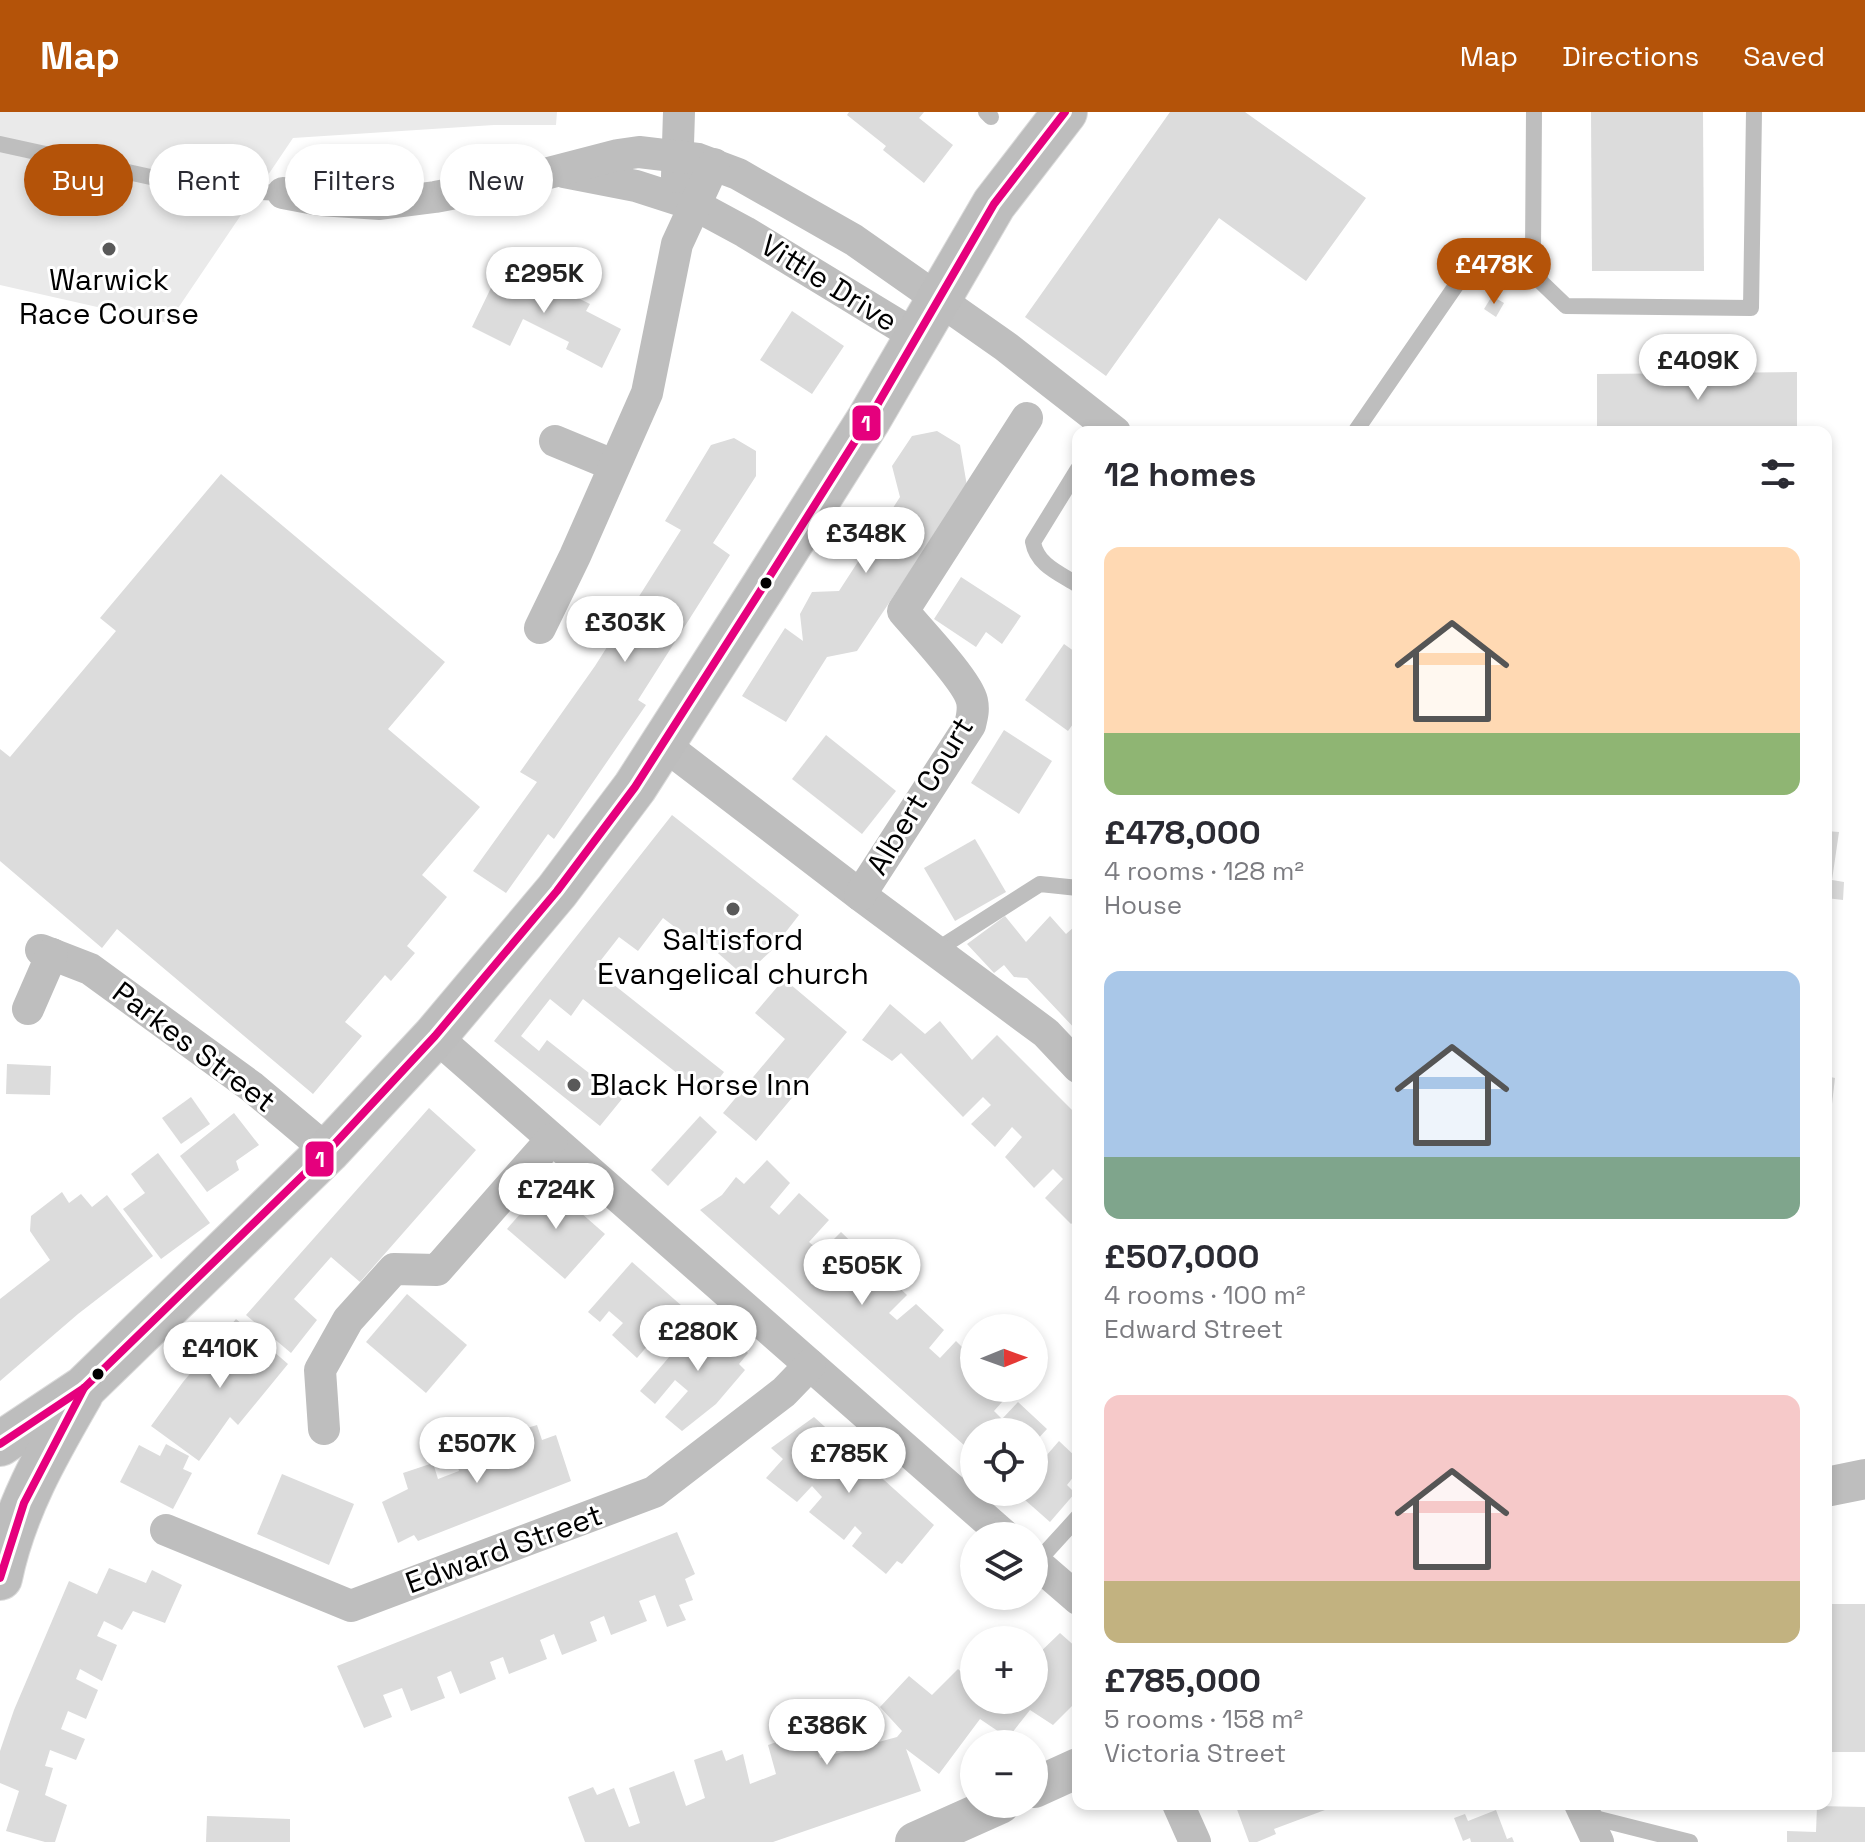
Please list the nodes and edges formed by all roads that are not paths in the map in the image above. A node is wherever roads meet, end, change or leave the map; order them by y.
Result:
1 (679, 112) edge
2 (1065, 112) edge
3 (1534, 112) edge
4 (1754, 112) edge
5 (0, 144) edge
6 (678, 155) junction
7 (714, 164) junction
8 (561, 171) junction
9 (283, 193) joint
10 (685, 201) junction
11 (1533, 251) junction
12 (938, 299) junction
13 (916, 336) junction
14 (1027, 418) dead end
15 (1104, 426) edge
16 (1359, 426) edge
17 (555, 441) dead end
18 (613, 465) junction
19 (1072, 479) edge
20 (1072, 581) edge
21 (540, 628) dead end
22 (663, 744) junction
23 (1072, 887) edge
24 (860, 895) junction
25 (935, 951) junction
26 (28, 1009) dead end
27 (435, 1036) junction
28 (1072, 1061) edge
29 (552, 1139) junction
30 (328, 1151) junction
31 (810, 1365) junction
32 (84, 1388) junction
33 (324, 1429) dead end
34 (0, 1444) edge
35 (989, 1522) edge
36 (1072, 1523) edge
37 (166, 1530) dead end
38 (1048, 1548) edge
39 (1, 1568) edge
40 (1048, 1573) edge
41 (1072, 1594) edge
42 (1072, 1771) edge
43 (1048, 1782) edge
44 (1181, 1810) edge
45 (969, 1818) edge
46 (1588, 1821) edge
47 (915, 1842) edge
48 (1195, 1842) edge
49 (1690, 1842) edge

1 - 6 street
2 - 12 main road
3 - 11 lane
4 - 11 lane
5 - 9 lane
6 - 7 street, Vittle Drive
6 - 8 street, Vittle Drive
6 - 10 street
7 - 10 street
7 - 12 street, Vittle Drive
8 - 9 street, Vittle Drive
8 - 10 street, Vittle Drive
10 - 13 street, Vittle Drive
10 - 18 street
11 - 16 lane
12 - 13 main road
12 - 15 street, Vittle Drive
13 - 22 main road
14 - 24 street, Albert Court
17 - 18 street
18 - 21 street
19 - 20 lane
22 - 24 street
22 - 27 main road
23 - 25 lane
24 - 25 street
25 - 28 street
26 - 30 street, Parkes Street
27 - 29 street
27 - 30 main road
29 - 31 street
29 - 33 street
30 - 32 main road
31 - 35 street
31 - 37 street, Edward Street
32 - 34 main road
32 - 39 main road
36 - 38 lane
40 - 41 street
42 - 43 street
44 - 48 street
45 - 47 street
46 - 49 lane

